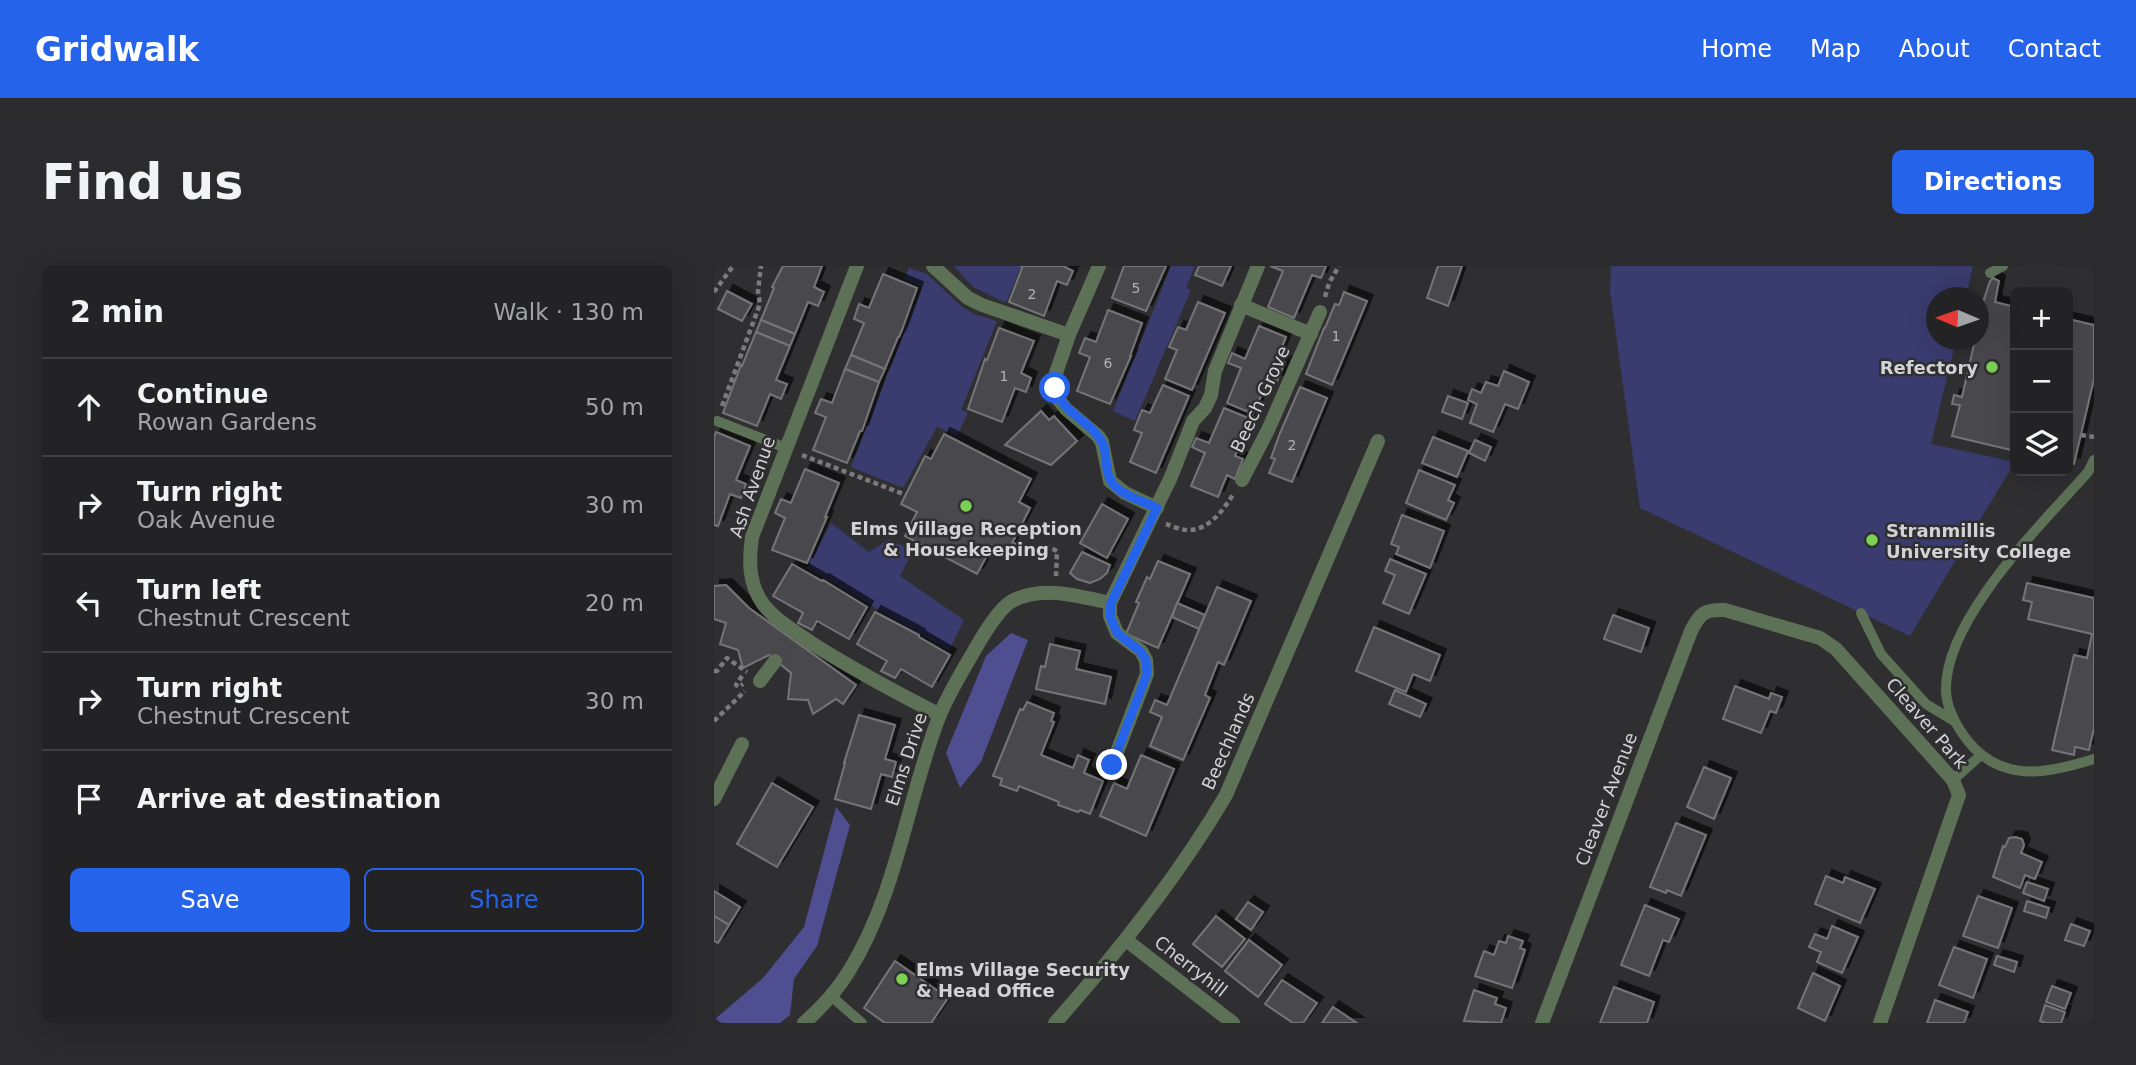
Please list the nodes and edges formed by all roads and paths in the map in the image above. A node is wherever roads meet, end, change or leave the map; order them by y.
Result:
1 (733, 266) edge
2 (761, 266) edge
3 (857, 266) edge
4 (933, 266) edge
5 (1099, 266) edge
6 (1258, 266) edge
7 (1339, 266) edge
8 (2003, 266) edge
9 (1990, 272) dead end
10 (714, 292) edge
11 (1241, 305) junction
12 (1320, 313) joint
13 (1311, 334) junction
14 (1069, 335) junction
15 (717, 421) joint
16 (2081, 435) dead end
17 (2094, 437) edge
18 (1378, 440) dead end
19 (786, 448) junction
20 (2094, 460) edge
21 (1242, 480) joint
22 (906, 495) dead end
23 (1154, 514) junction
24 (1012, 544) dead end
25 (1055, 593) junction
26 (1111, 603) junction
27 (1725, 610) joint
28 (1861, 613) dead end
29 (775, 661) tunnel mouth
30 (752, 667) dead end
31 (714, 671) edge
32 (761, 681) joint
33 (940, 715) junction
34 (714, 721) edge
35 (1955, 721) junction
36 (742, 744) dead end
37 (1981, 755) junction
38 (2094, 759) edge
39 (1112, 765) dead end
40 (1953, 780) junction
41 (714, 799) edge
42 (1126, 940) junction
43 (831, 996) junction
44 (804, 1023) edge
45 (862, 1023) edge
46 (1055, 1023) edge
47 (1233, 1023) edge
48 (1542, 1023) edge
49 (1880, 1023) edge

1 - 10 path
2 - 15 path
3 - 19 street, Ash Avenue
4 - 14 street
5 - 14 street
6 - 11 street
7 - 12 path
8 - 9 lane
11 - 13 street, Beech Grove
11 - 23 street
12 - 13 street, Beech Grove
13 - 21 street, Beech Grove
14 - 23 street
15 - 19 lane
16 - 17 path
18 - 42 street, Beechlands
19 - 22 path
19 - 33 street, Ash Avenue
20 - 35 lane
21 - 23 path
23 - 26 street
24 - 25 path
25 - 26 street, Elms Drive
25 - 33 street, Elms Drive
26 - 39 street
27 - 40 street, Cleaver Park
27 - 48 street, Cleaver Avenue
28 - 35 lane
29 - 32 street
30 - 31 path
32 - 34 path
33 - 43 street, Elms Drive
35 - 37 lane
36 - 41 street
37 - 38 lane
37 - 40 lane
40 - 49 street, Cleaver Park
42 - 46 street, Beechlands
42 - 47 street, Cherryhill
43 - 44 street, Elms Drive
43 - 45 lane

